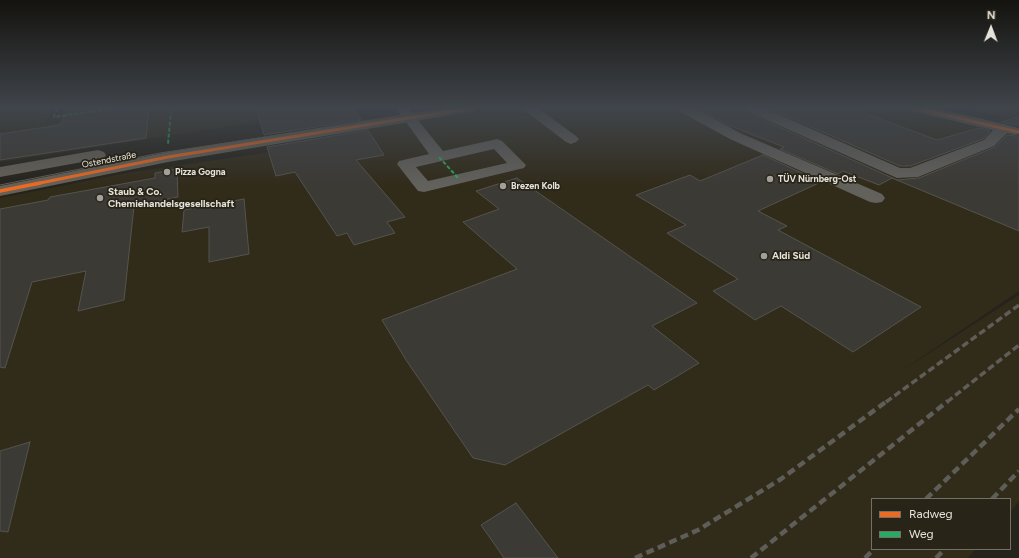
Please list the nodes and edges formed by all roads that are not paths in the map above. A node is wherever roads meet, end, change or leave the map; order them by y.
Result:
1 (271, 134) edge
2 (422, 134) edge
3 (564, 134) edge
4 (730, 134) edge
5 (810, 134) edge
6 (1005, 134) edge
7 (571, 139) dead end
8 (235, 140) junction
9 (145, 147) dead end
10 (108, 154) dead end
11 (439, 157) junction
12 (35, 166) junction
13 (0, 172) edge
14 (35, 183) junction
15 (0, 191) edge
16 (876, 198) dead end

1 - 8 main road, Ostendstraße
2 - 11 street
3 - 7 street
4 - 16 street
5 - 6 street
8 - 9 main road, Ostendstraße
8 - 14 main road, Ostendstraße
10 - 12 main road, Ostendstraße
11 - 11 street
12 - 13 main road, Ostendstraße
12 - 14 main road
14 - 15 main road, Ostendstraße

